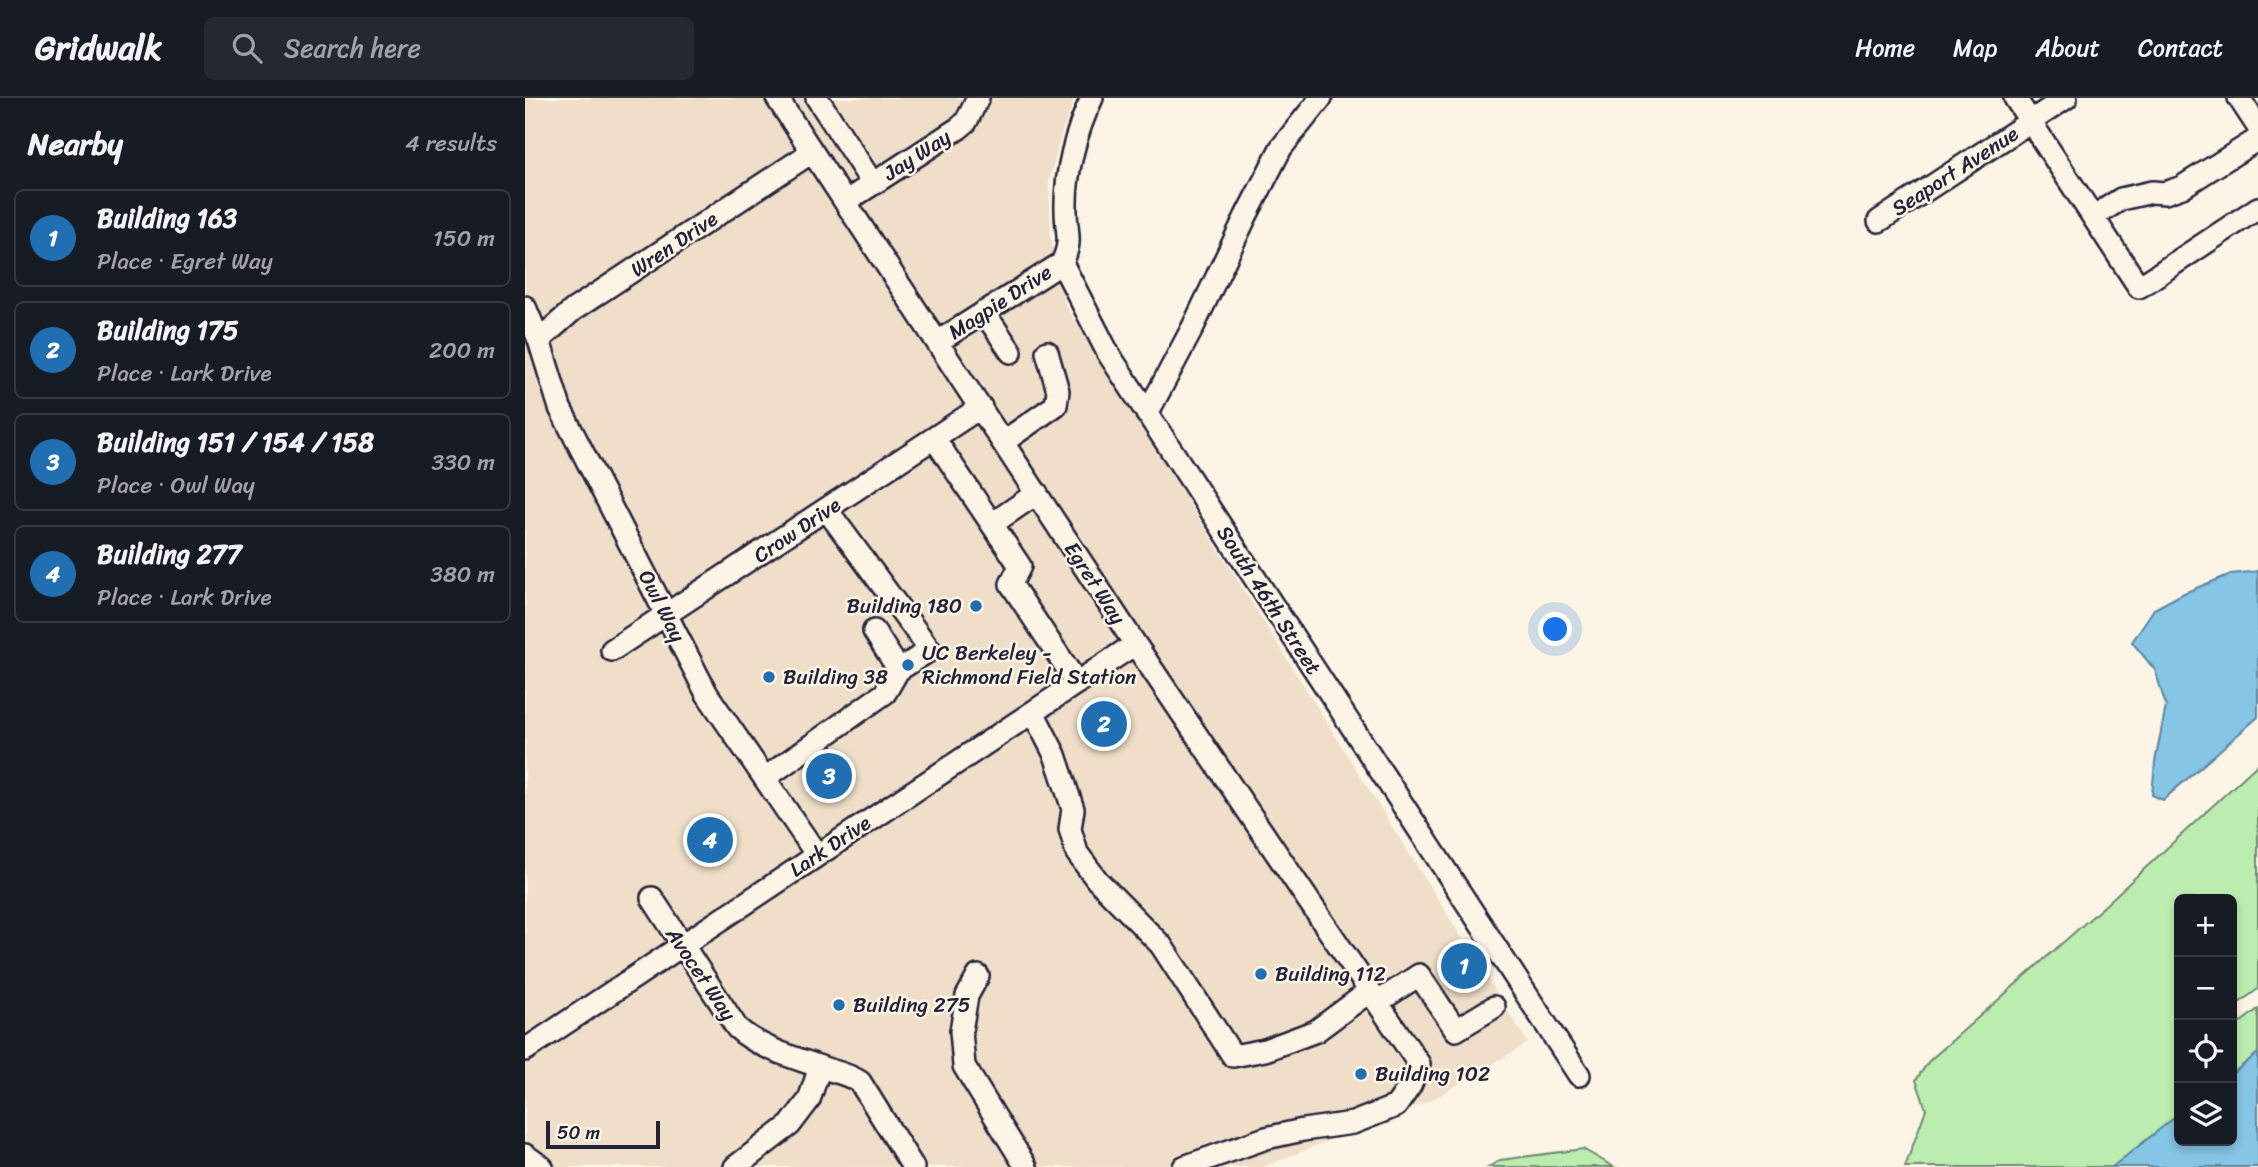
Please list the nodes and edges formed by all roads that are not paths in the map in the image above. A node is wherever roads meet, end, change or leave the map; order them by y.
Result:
1 (777, 98) edge
2 (817, 98) edge
3 (978, 98) edge
4 (1092, 98) edge
5 (1321, 98) edge
6 (2015, 98) edge
7 (2066, 98) edge
8 (2239, 98) edge
9 (2030, 122) junction
10 (2258, 127) edge
11 (2258, 139) edge
12 (812, 152) junction
13 (873, 184) junction
14 (845, 202) junction
15 (2258, 208) edge
16 (2093, 217) junction
17 (1879, 221) dead end
18 (1062, 263) junction
19 (525, 307) edge
20 (984, 312) junction
21 (539, 340) junction
22 (939, 341) junction
23 (1011, 352) dead end
24 (1047, 352) dead end
25 (981, 407) junction
26 (1147, 414) junction
27 (934, 438) junction
28 (1003, 442) junction
29 (1037, 493) junction
30 (827, 509) junction
31 (992, 524) junction
32 (667, 616) junction
33 (874, 631) dead end
34 (1135, 644) junction
35 (612, 650) dead end
36 (897, 671) junction
37 (1077, 682) junction
38 (1033, 712) junction
39 (765, 778) junction
40 (817, 855) junction
41 (652, 898) dead end
42 (681, 945) junction
43 (978, 976) dead end
44 (1374, 997) junction
45 (1494, 1007) dead end
46 (525, 1050) edge
47 (820, 1067) junction
48 (1579, 1074) dead end
49 (525, 1155) edge
50 (542, 1167) edge
51 (735, 1167) edge
52 (913, 1167) edge
53 (1025, 1167) edge
54 (1184, 1167) edge

1 - 12 street, Egret Way
2 - 13 street
3 - 13 street, Jay Way
4 - 18 street
5 - 26 street
6 - 9 street
7 - 9 street, Seaport Avenue
8 - 10 street
9 - 16 street
9 - 17 street, Seaport Avenue
11 - 16 street
12 - 14 street, Egret Way
12 - 21 street, Wren Drive
13 - 14 street, Jay Way
14 - 22 street, Egret Way
15 - 16 street
18 - 20 street, Magpie Drive
18 - 26 street, South 46th Street
19 - 21 street, Owl Way
20 - 22 street, Magpie Drive
20 - 23 street
21 - 32 street, Owl Way
22 - 25 street, Egret Way
24 - 28 street
25 - 27 street, Crow Drive
25 - 28 street, Egret Way
26 - 48 street, South 46th Street
27 - 30 street, Crow Drive
27 - 31 street
28 - 29 street, Egret Way
29 - 31 street
29 - 34 street, Egret Way
30 - 32 street, Crow Drive
30 - 36 street
31 - 37 street
32 - 35 street, Crow Drive
32 - 39 street, Owl Way
33 - 36 street
34 - 37 street, Lark Drive
34 - 44 street, Egret Way
36 - 39 street
37 - 38 street, Lark Drive
38 - 40 street, Lark Drive
38 - 44 street
39 - 40 street, Owl Way
40 - 42 street, Lark Drive
41 - 42 street, Avocet Way
42 - 46 street, Lark Drive
42 - 47 street, Avocet Way
43 - 53 street
44 - 45 street
44 - 54 street, Egret Way
47 - 51 street
47 - 52 street, Avocet Way
49 - 50 street

